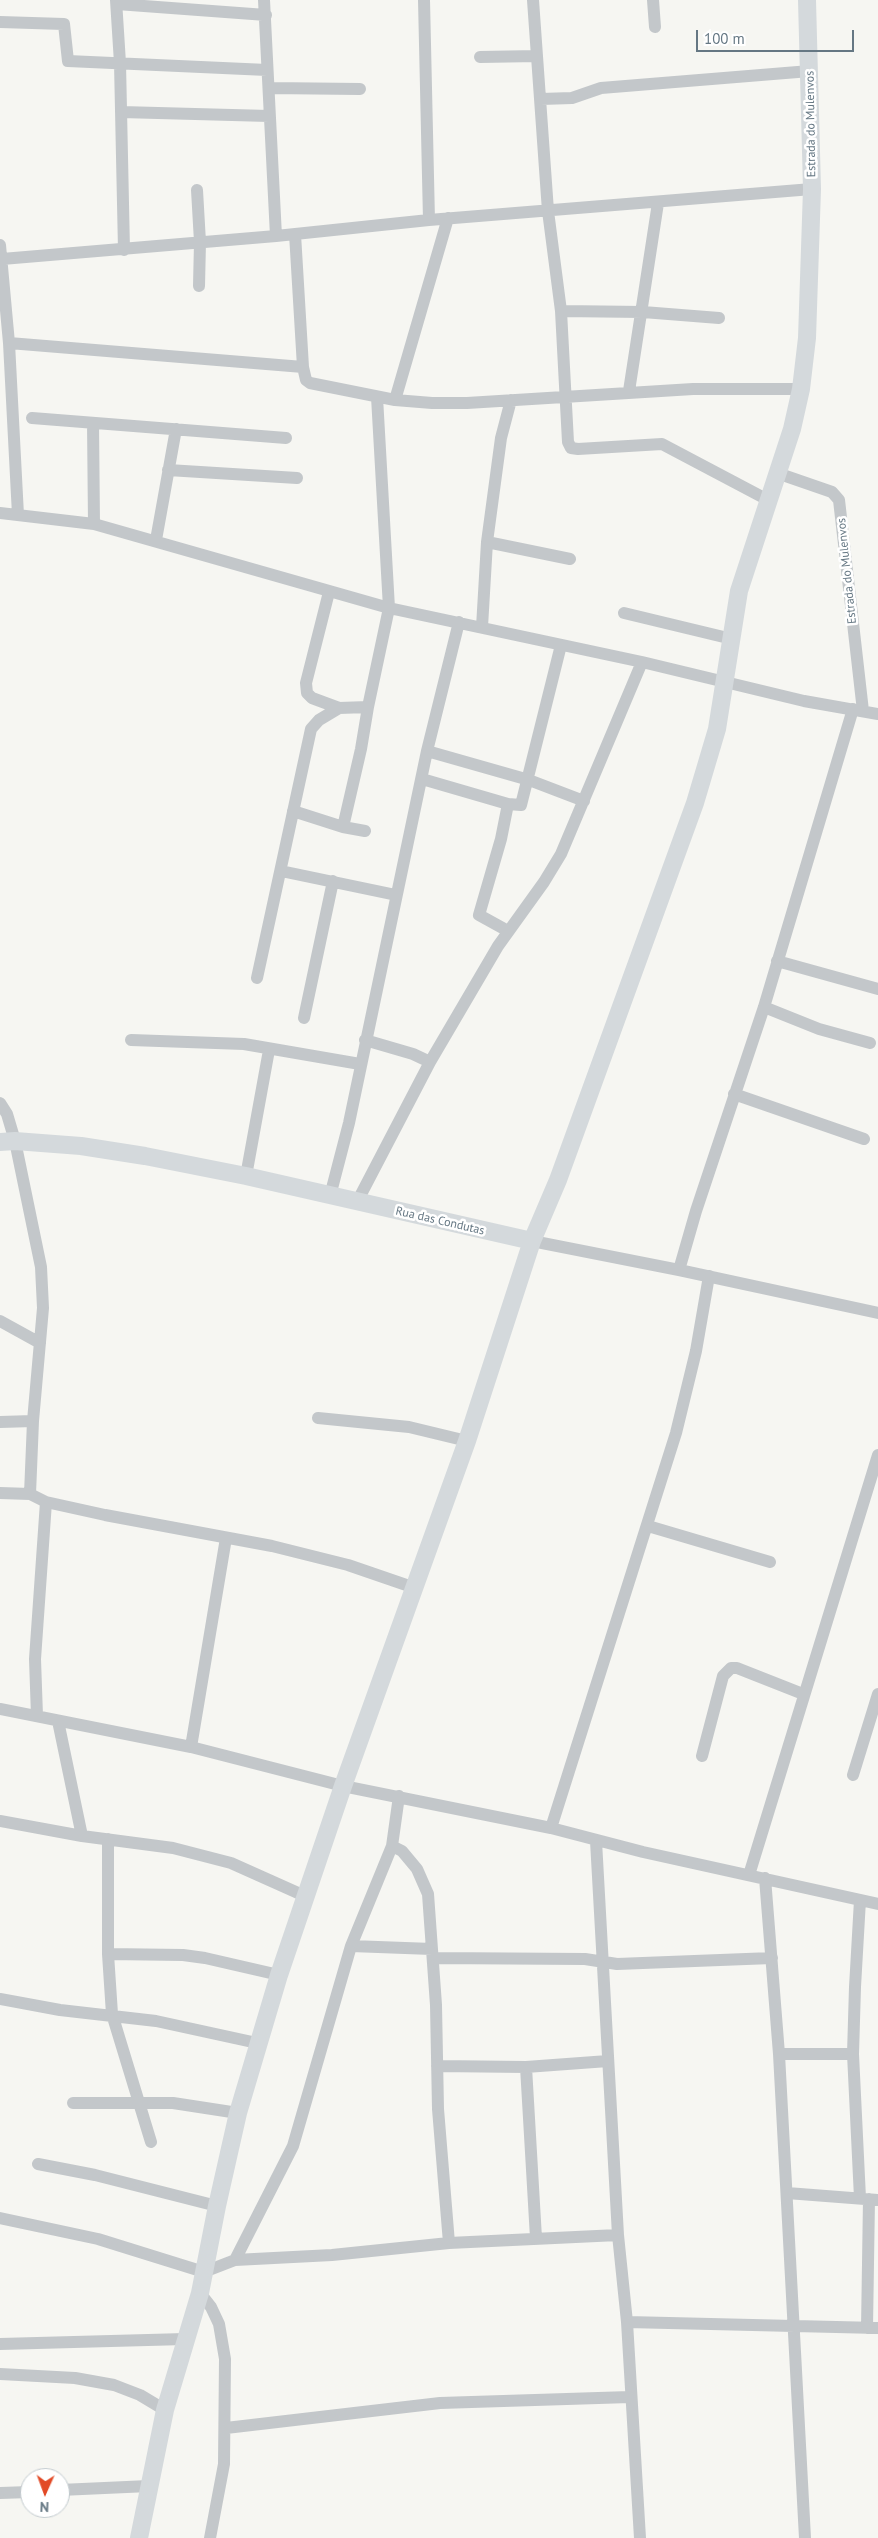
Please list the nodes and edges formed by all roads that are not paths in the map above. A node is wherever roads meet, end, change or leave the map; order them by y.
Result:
1 (264, 0) edge
2 (424, 0) edge
3 (533, 0) edge
4 (653, 0) edge
5 (806, 0) edge
6 (116, 2) edge
7 (266, 15) junction
8 (0, 22) edge
9 (655, 27) dead end
10 (537, 56) junction
11 (480, 57) dead end
12 (120, 63) junction
13 (267, 70) junction
14 (810, 71) junction
15 (269, 88) junction
16 (360, 89) dead end
17 (541, 99) junction
18 (121, 112) junction
19 (268, 116) junction
20 (812, 189) junction
21 (197, 190) dead end
22 (658, 203) junction
23 (548, 211) junction
24 (448, 218) junction
25 (429, 220) junction
26 (295, 234) junction
27 (276, 236) junction
28 (200, 242) junction
29 (0, 245) edge
30 (124, 250) junction
31 (2, 259) junction
32 (199, 286) dead end
33 (561, 311) junction
34 (643, 312) junction
35 (718, 318) dead end
36 (9, 344) junction
37 (303, 367) junction
38 (801, 389) junction
39 (629, 391) junction
40 (566, 396) junction
41 (377, 397) junction
42 (395, 400) junction
43 (511, 400) junction
44 (32, 418) dead end
45 (93, 423) junction
46 (176, 429) junction
47 (286, 438) dead end
48 (168, 470) junction
49 (778, 473) junction
50 (297, 478) dead end
51 (768, 500) junction
52 (0, 513) edge
53 (18, 515) junction
54 (94, 524) junction
55 (156, 540) junction
56 (486, 542) junction
57 (570, 559) dead end
58 (329, 592) junction
59 (389, 608) junction
60 (624, 613) dead end
61 (459, 622) junction
62 (482, 627) junction
63 (732, 639) junction
64 (561, 645) junction
65 (642, 662) junction
66 (724, 681) junction
67 (368, 707) junction
68 (340, 708) junction
69 (858, 710) junction
70 (878, 714) edge
71 (427, 751) junction
72 (422, 779) junction
73 (529, 780) junction
74 (584, 801) junction
75 (508, 804) junction
76 (293, 811) junction
77 (343, 827) junction
78 (365, 831) dead end
79 (281, 871) junction
80 (333, 881) junction
81 (396, 895) junction
82 (508, 931) junction
83 (777, 961) junction
84 (257, 978) dead end
85 (878, 989) edge
86 (764, 1007) junction
87 (304, 1018) dead end
88 (131, 1040) dead end
89 (365, 1040) junction
90 (870, 1043) dead end
91 (269, 1050) junction
92 (430, 1062) junction
93 (360, 1064) junction
94 (734, 1094) junction
95 (0, 1102) edge
96 (864, 1139) dead end
97 (7, 1142) edge
98 (246, 1176) junction
99 (330, 1196) junction
100 (357, 1202) junction
101 (532, 1241) junction
102 (679, 1270) junction
103 (709, 1276) junction
104 (878, 1313) edge
105 (0, 1321) edge
106 (40, 1343) junction
107 (318, 1418) dead end
108 (33, 1421) junction
109 (0, 1422) edge
110 (467, 1441) junction
111 (878, 1455) edge
112 (0, 1492) edge
113 (30, 1494) junction
114 (46, 1502) junction
115 (648, 1526) junction
116 (226, 1538) junction
117 (770, 1562) dead end
118 (415, 1588) junction
119 (803, 1694) junction
120 (878, 1694) edge
121 (0, 1709) edge
122 (38, 1716) junction
123 (58, 1721) junction
124 (192, 1747) junction
125 (702, 1756) dead end
126 (853, 1774) dead end
127 (343, 1786) junction
128 (399, 1796) junction
129 (0, 1821) edge
130 (551, 1828) junction
131 (82, 1836) junction
132 (108, 1839) junction
133 (596, 1841) junction
134 (392, 1846) junction
135 (749, 1875) junction
136 (765, 1878) junction
137 (307, 1897) junction
138 (860, 1900) junction
139 (878, 1904) edge
140 (351, 1946) junction
141 (432, 1953) junction
142 (108, 1954) junction
143 (772, 1958) junction
144 (602, 1961) junction
145 (279, 1975) junction
146 (0, 1999) edge
147 (112, 2014) junction
148 (257, 2044) junction
149 (779, 2054) junction
150 (853, 2054) junction
151 (608, 2062) junction
152 (437, 2066) junction
153 (526, 2067) junction
154 (74, 2103) dead end
155 (139, 2103) junction
156 (238, 2113) junction
157 (151, 2142) dead end
158 (38, 2164) dead end
159 (787, 2193) junction
160 (869, 2199) edge
161 (216, 2206) junction
162 (0, 2218) edge
163 (618, 2235) junction
164 (536, 2238) junction
165 (449, 2243) junction
166 (235, 2260) junction
167 (204, 2272) junction
168 (200, 2292) junction
169 (627, 2322) junction
170 (793, 2325) junction
171 (873, 2328) edge
172 (185, 2339) junction
173 (0, 2344) edge
174 (0, 2374) edge
175 (630, 2397) junction
176 (165, 2410) junction
177 (226, 2428) junction
178 (149, 2486) junction
179 (70, 2490) edge
180 (20, 2493) edge
181 (0, 2494) edge
182 (139, 2538) edge
183 (210, 2538) edge
184 (640, 2538) edge
185 (805, 2538) edge

1 - 7 street
2 - 25 street
3 - 10 street
4 - 9 street
5 - 14 street, Estrada do Mulenvos
6 - 7 street
6 - 12 street
7 - 13 street
8 - 12 street
10 - 11 street
10 - 17 street
12 - 13 street
12 - 18 street
13 - 15 street
14 - 17 street
14 - 20 street, Estrada do Mulenvos
15 - 16 street
15 - 19 street
17 - 23 street
18 - 19 street
18 - 30 street
19 - 27 street
20 - 22 street
20 - 38 street, Estrada do Mulenvos
21 - 28 street
22 - 23 street
22 - 34 street
23 - 24 street
23 - 33 street
24 - 25 street
24 - 42 street
25 - 26 street
26 - 27 street
26 - 37 street
27 - 28 street
28 - 30 street
28 - 32 street
29 - 31 street
30 - 31 street
31 - 36 street
33 - 34 street
33 - 40 street
34 - 35 street
34 - 39 street
36 - 37 street
36 - 53 street
37 - 41 street
38 - 39 street
38 - 49 street, Estrada do Mulenvos
39 - 40 street
40 - 43 street
40 - 51 street
41 - 42 street
41 - 59 street
42 - 43 street
43 - 56 street
44 - 45 street
45 - 46 street
45 - 54 street
46 - 47 street
46 - 48 street
48 - 50 street
48 - 55 street
49 - 51 street, Estrada do Mulenvos
49 - 69 street, Estrada do Mulenvos
51 - 63 street, Estrada do Mulenvos
52 - 53 street
53 - 54 street
54 - 55 street
55 - 58 street
56 - 57 street
56 - 62 street
58 - 59 street
58 - 68 street
59 - 61 street
59 - 67 street
60 - 63 street
61 - 62 street
61 - 71 street
62 - 64 street
63 - 66 street, Estrada do Mulenvos
64 - 65 street
64 - 73 street
65 - 66 street
65 - 74 street
66 - 69 street
66 - 101 street, Estrada do Mulenvos
67 - 68 street
67 - 77 street
68 - 76 street
69 - 70 street
69 - 83 street
71 - 72 street
71 - 73 street
72 - 75 street
72 - 81 street
73 - 74 street
73 - 75 street
74 - 82 street
75 - 82 street
76 - 77 street
76 - 79 street
77 - 78 street
79 - 80 street
79 - 84 street
80 - 81 street
80 - 87 street
81 - 89 street
82 - 92 street
83 - 85 street
83 - 86 street
86 - 90 street
86 - 94 street
88 - 91 street
89 - 92 street
89 - 93 street
91 - 93 street
91 - 98 street
92 - 100 street
93 - 99 street
94 - 96 street
94 - 102 street
95 - 97 street
97 - 98 street, Rua das Condutas
97 - 106 street
98 - 99 street, Rua das Condutas
99 - 100 street, Rua das Condutas
100 - 101 street, Rua das Condutas
101 - 102 street, Rua das Condutas
101 - 110 street, Estrada do Mulenvos
102 - 103 street, Rua das Condutas
103 - 104 street, Rua das Condutas
103 - 115 street
105 - 106 street
106 - 108 street
107 - 110 street
108 - 109 street
108 - 113 street
110 - 118 street, Estrada do Mulenvos
111 - 119 street
112 - 113 street
113 - 114 street
114 - 116 street
114 - 122 street
115 - 117 street
115 - 130 street
116 - 118 street
116 - 124 street
118 - 127 street, Estrada do Mulenvos
119 - 125 street
119 - 135 street
120 - 126 street
121 - 122 street
122 - 123 street
123 - 124 street
123 - 131 street
124 - 127 street
127 - 128 street
127 - 137 street, Estrada do Mulenvos
128 - 130 street
128 - 134 street
129 - 131 street
130 - 133 street
131 - 132 street
132 - 137 street
132 - 142 street
133 - 135 street
133 - 144 street
134 - 140 street
134 - 141 street
135 - 136 street
136 - 138 street
136 - 143 street
137 - 145 street, Estrada do Mulenvos
138 - 139 street
138 - 150 street
140 - 141 street
140 - 166 street
141 - 144 street
141 - 152 street
142 - 145 street
142 - 147 street
143 - 144 street
143 - 149 street
144 - 151 street
145 - 148 street, Estrada do Mulenvos
146 - 147 street
147 - 148 street
147 - 155 street
148 - 156 street, Estrada do Mulenvos
149 - 150 street
149 - 159 street
150 - 160 street
151 - 153 street
151 - 163 street
152 - 153 street
152 - 165 street
153 - 164 street
154 - 155 street
155 - 156 street
155 - 157 street
156 - 161 street, Estrada do Mulenvos
158 - 161 street
159 - 160 street
159 - 170 street
160 - 171 street
161 - 167 street, Estrada do Mulenvos
162 - 167 street
163 - 164 street
163 - 169 street
164 - 165 street
165 - 166 street
166 - 167 street
167 - 168 street, Estrada do Mulenvos
168 - 172 street, Estrada do Mulenvos
168 - 177 street
169 - 170 street
169 - 175 street
170 - 171 street
170 - 185 street
172 - 173 street
172 - 176 street, Estrada do Mulenvos
174 - 176 street
175 - 177 street
175 - 184 street
176 - 178 street, Estrada do Mulenvos
177 - 183 street
178 - 179 street
178 - 182 street, Estrada do Mulenvos
180 - 181 street

